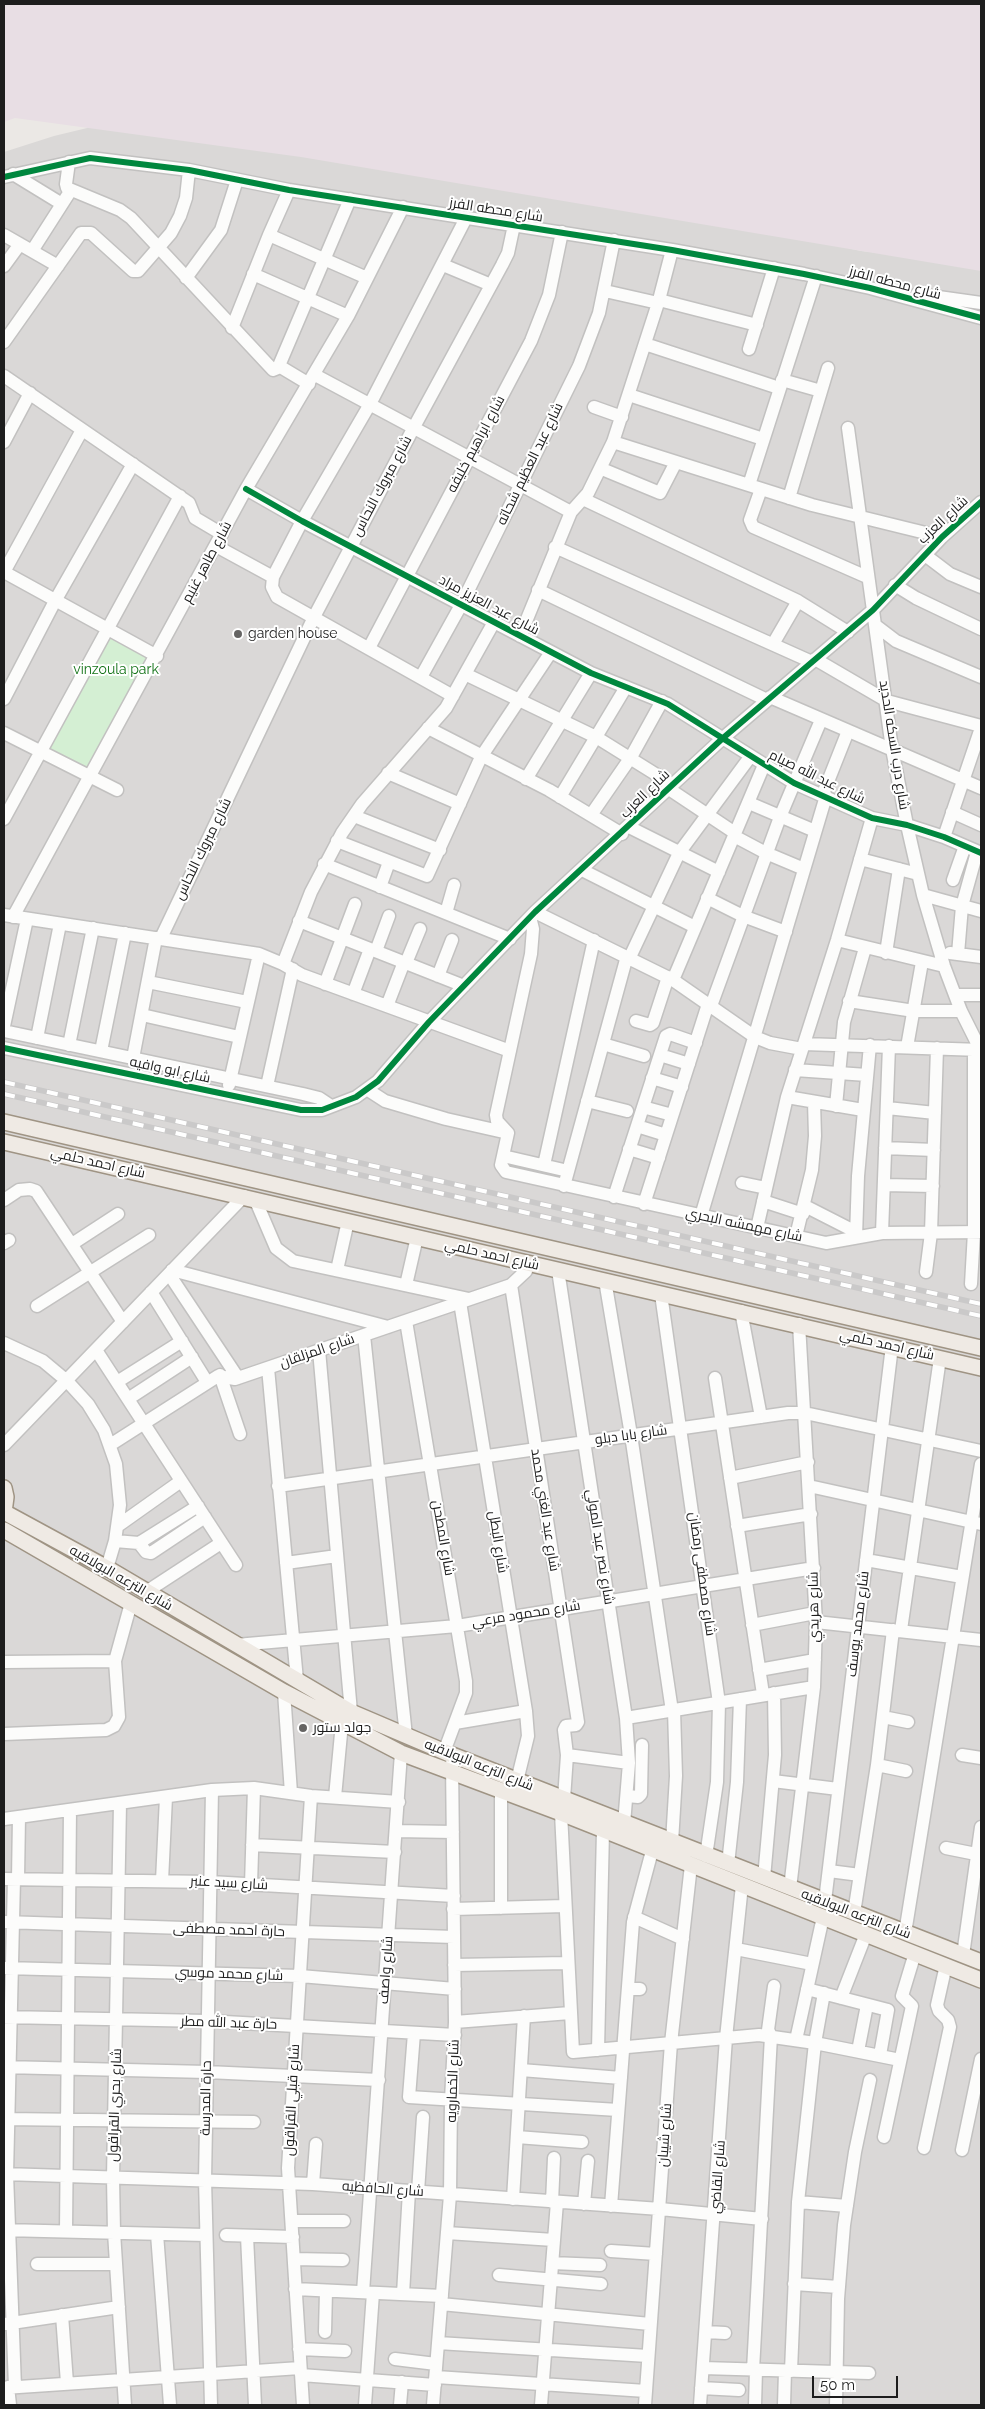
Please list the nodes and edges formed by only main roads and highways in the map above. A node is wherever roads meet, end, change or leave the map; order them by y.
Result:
1 (4, 1122) edge
2 (4, 1142) edge
3 (981, 1348) edge
4 (981, 1368) edge
5 (4, 1488) edge
6 (4, 1512) edge
7 (4, 1530) edge
8 (346, 1717) junction
9 (562, 1806) junction
10 (981, 1962) edge
11 (981, 1980) edge

1 - 3 main road, شارع احمد حلمي
2 - 4 main road, شارع احمد حلمي
5 - 6 main road
6 - 8 main road, شارع الترعه البولاقيه
7 - 8 main road, شارع الترعه البولاقيه
8 - 9 main road, شارع الترعه البولاقيه
8 - 9 main road, شارع الترعه البولاقيه
9 - 10 main road, شارع الترعه البولاقيه
9 - 11 main road, شارع الترعه البولاقيه

